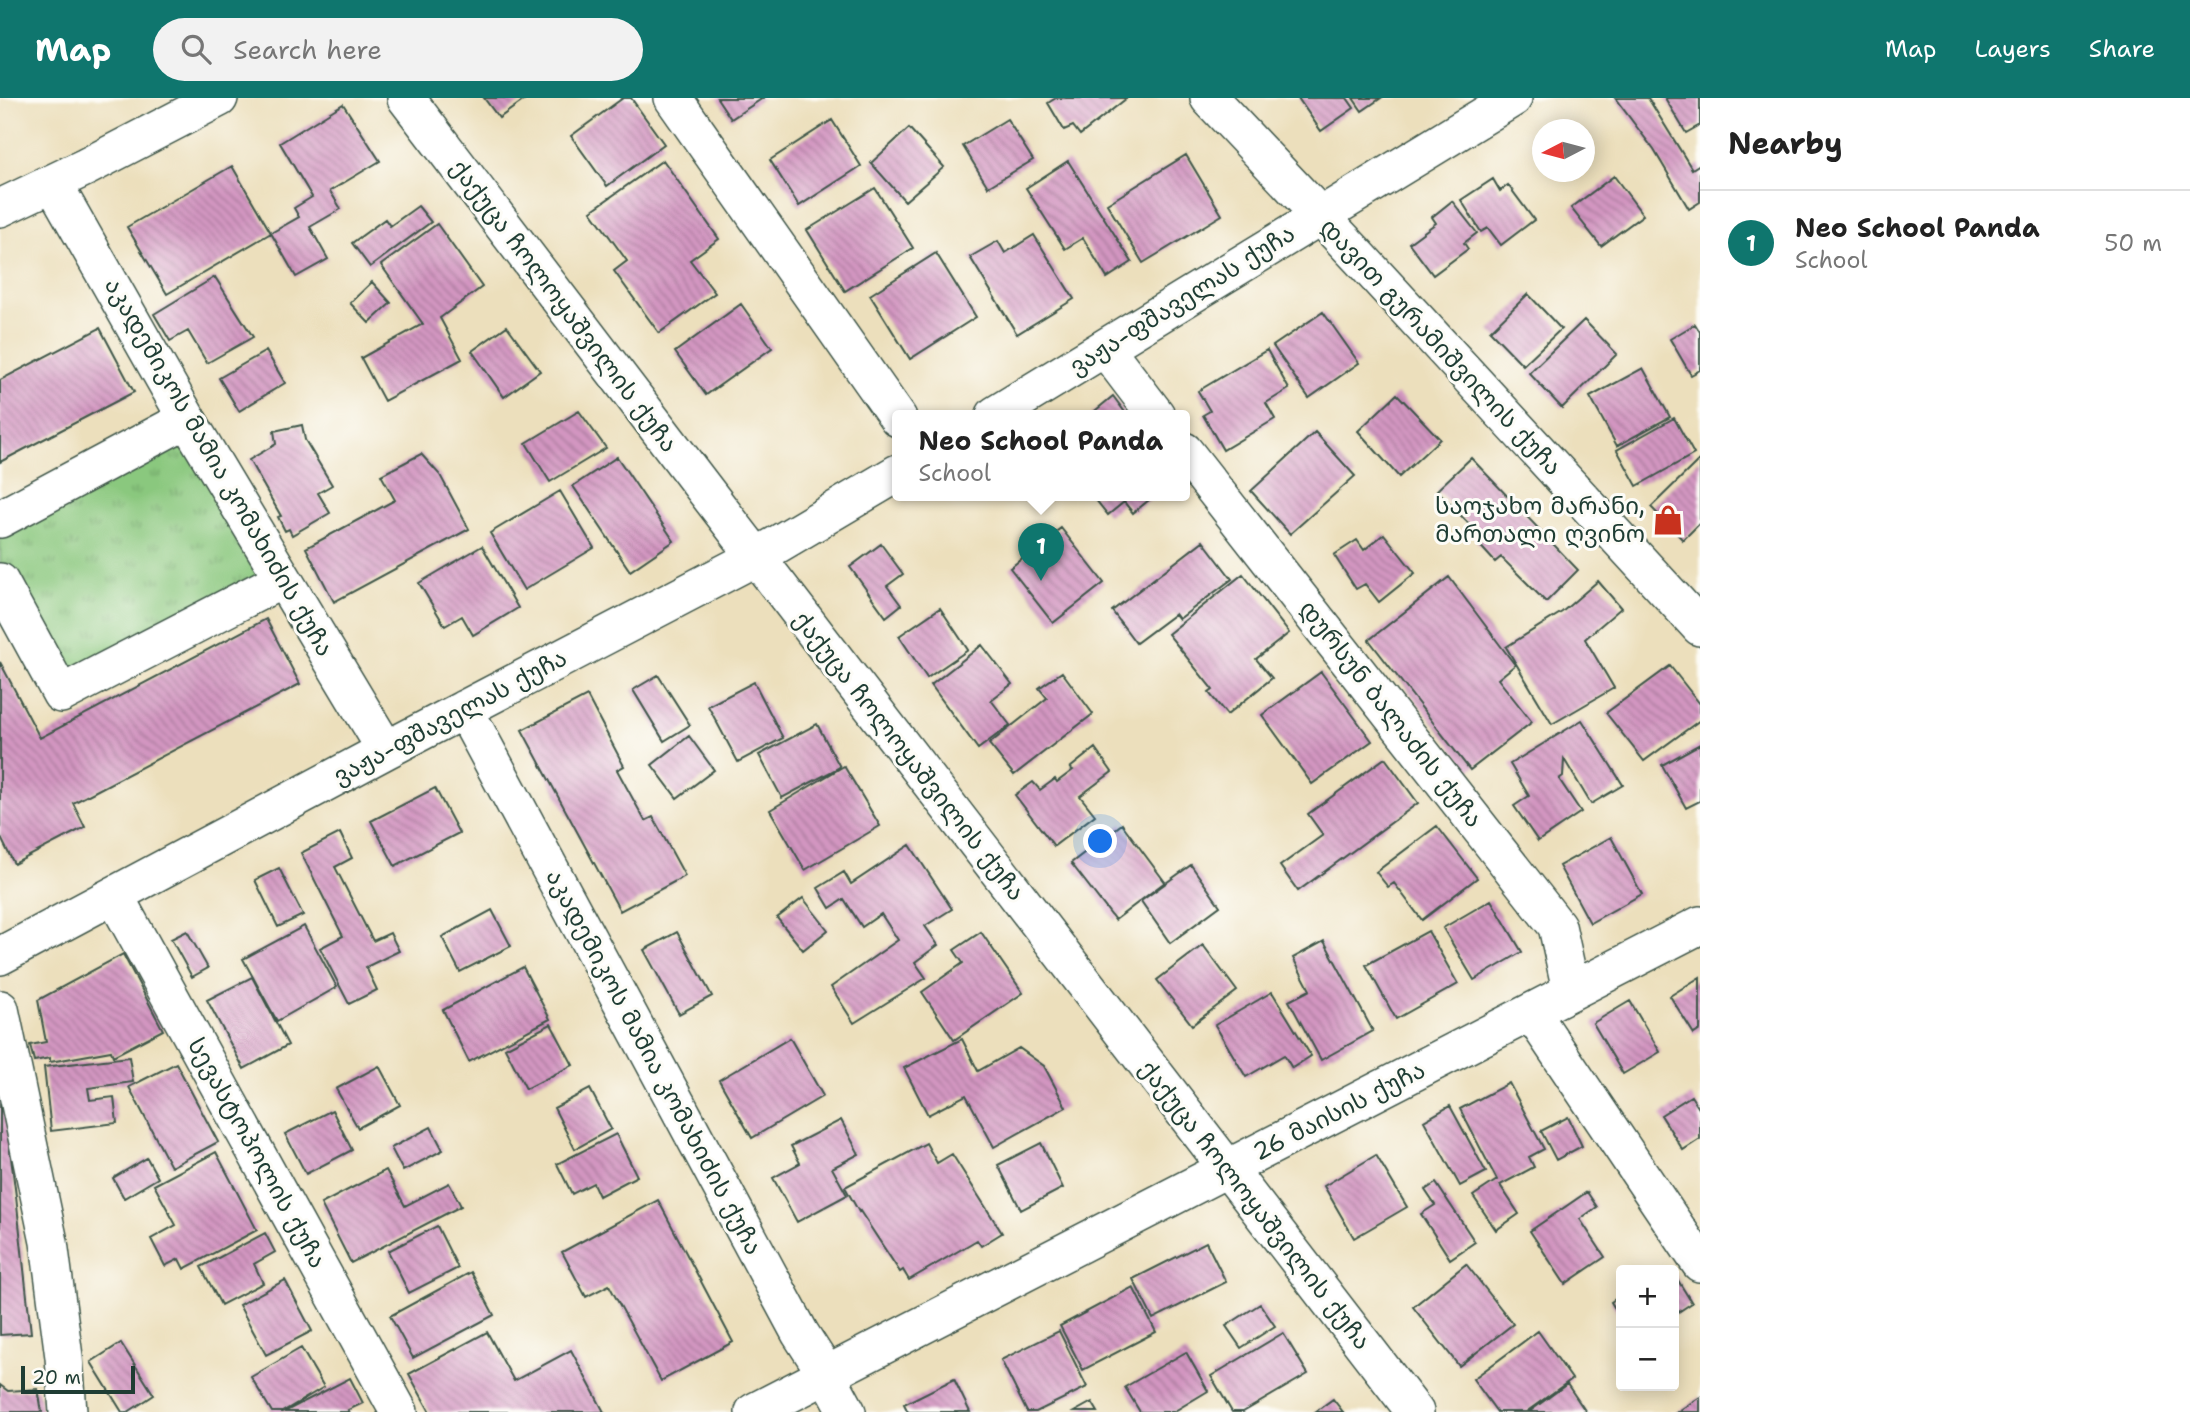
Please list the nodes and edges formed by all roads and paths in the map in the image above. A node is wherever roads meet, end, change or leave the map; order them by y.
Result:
1 (219, 98) edge
2 (406, 98) edge
3 (673, 98) edge
4 (1209, 98) edge
5 (1513, 98) edge
6 (53, 183) junction
7 (0, 208) edge
8 (1320, 215) junction
9 (1105, 348) junction
10 (892, 410) edge
11 (1003, 410) edge
12 (1152, 410) edge
13 (187, 419) junction
14 (1190, 457) edge
15 (892, 477) edge
16 (0, 519) edge
17 (757, 557) junction
18 (283, 579) junction
19 (0, 582) edge
20 (1700, 627) edge
21 (464, 709) junction
22 (386, 750) junction
23 (114, 895) junction
24 (1700, 925) edge
25 (0, 956) edge
26 (1571, 990) junction
27 (0, 1009) edge
28 (1531, 1012) junction
29 (1226, 1169) junction
30 (1700, 1264) edge
31 (827, 1374) junction
32 (68, 1412) edge
33 (399, 1412) edge
34 (754, 1412) edge
35 (847, 1412) edge
36 (1415, 1412) edge

1 - 6 street
2 - 17 street, ქაქუცა ჩოლოყაშვილის ქუჩა
3 - 10 street
4 - 8 street, დავით გურამიშვილის ქუჩა
5 - 8 street, ვაჟა-ფშაველას ქუჩა
6 - 7 street
6 - 13 street, აკადემიკოს მამია კომახიძის ქუჩა
8 - 9 street, ვაჟა-ფშაველას ქუჩა
8 - 20 street, დავით გურამიშვილის ქუჩა
9 - 11 street, ვაჟა-ფშაველას ქუჩა
9 - 12 street
13 - 16 street
13 - 18 street, აკადემიკოს მამია კომახიძის ქუჩა
14 - 26 street, დურსუნ ბალაძის ქუჩა
15 - 17 street, ვაჟა-ფშაველას ქუჩა
17 - 21 street, ვაჟა-ფშაველას ქუჩა
17 - 29 street, ქაქუცა ჩოლოყაშვილის ქუჩა
18 - 19 street
18 - 22 street, აკადემიკოს მამია კომახიძის ქუჩა
21 - 22 street, ვაჟა-ფშაველას ქუჩა
21 - 31 street, აკადემიკოს მამია კომახიძის ქუჩა
22 - 23 street, ვაჟა-ფშაველას ქუჩა
23 - 25 street, ვაჟა-ფშაველას ქუჩა
23 - 33 street, სევასტოპოლის ქუჩა
24 - 26 street, 26 მაისის ქუჩა
26 - 28 street, 26 მაისის ქუჩა
27 - 32 street
28 - 29 street, 26 მაისის ქუჩა
28 - 30 street
29 - 31 street, 26 მაისის ქუჩა
29 - 36 street, ქაქუცა ჩოლოყაშვილის ქუჩა
31 - 34 street, 26 მაისის ქუჩა
31 - 35 street, აკადემიკოს მამია კომახიძის ქუჩა

